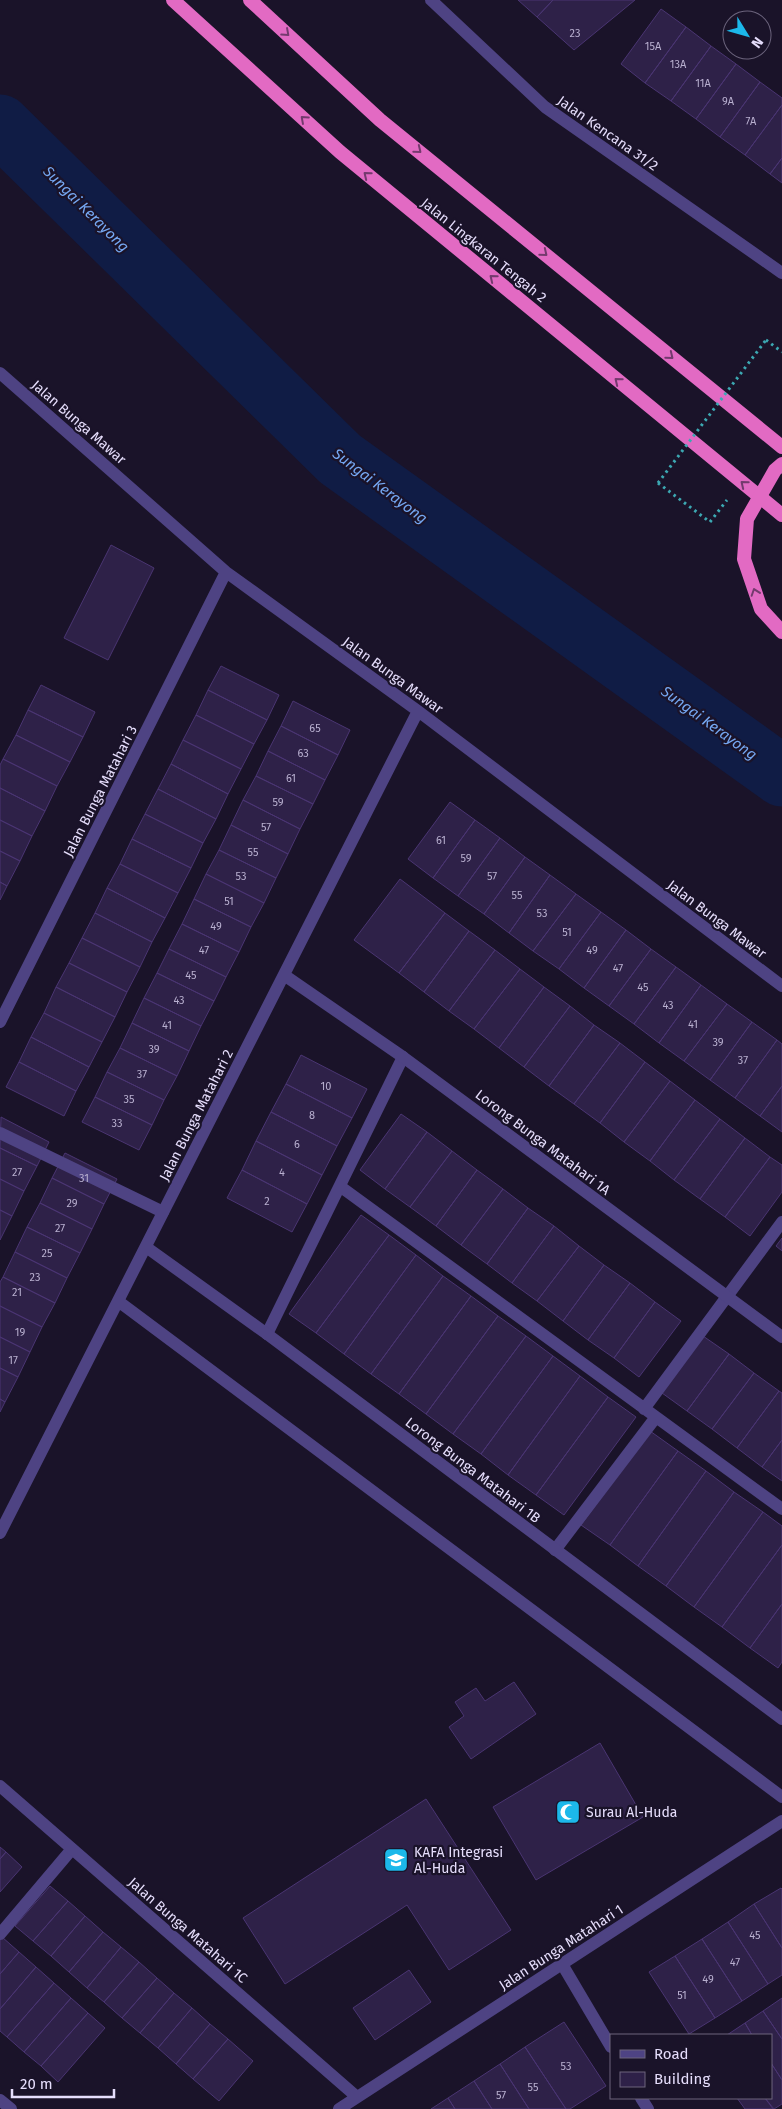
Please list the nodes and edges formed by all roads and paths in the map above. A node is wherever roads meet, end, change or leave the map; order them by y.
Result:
1 (174, 0) edge
2 (250, 0) edge
3 (431, 0) edge
4 (782, 273) edge
5 (782, 352) edge
6 (0, 372) edge
7 (782, 447) edge
8 (782, 464) edge
9 (782, 515) edge
10 (710, 522) dead end
11 (226, 572) junction
12 (782, 632) edge
13 (418, 711) junction
14 (284, 975) junction
15 (782, 986) edge
16 (0, 1022) edge
17 (403, 1057) junction
18 (0, 1133) edge
19 (341, 1187) junction
20 (163, 1212) junction
21 (782, 1222) edge
22 (146, 1247) junction
23 (727, 1297) junction
24 (118, 1301) junction
25 (267, 1334) junction
26 (782, 1337) edge
27 (644, 1409) junction
28 (656, 1417) junction
29 (782, 1510) edge
30 (0, 1533) edge
31 (555, 1550) junction
32 (782, 1719) edge
33 (0, 1786) edge
34 (782, 1797) edge
35 (782, 1821) edge
36 (72, 1849) junction
37 (0, 1934) edge
38 (562, 1964) junction
39 (610, 2045) edge
40 (357, 2098) junction
41 (0, 2100) edge
42 (11, 2109) edge
43 (339, 2109) edge

9 -> 1 highway, Jalan Lingkaran Tengah 2
2 -> 7 highway
3 - 4 street, Jalan Kencana 31/2
5 - 10 path, bridge
6 - 11 street, Jalan Bunga Mawar
12 -> 8 highway, bridge
11 - 13 street, Jalan Bunga Mawar
11 - 16 street, Jalan Bunga Matahari 3
13 - 14 street, Jalan Bunga Matahari 2
13 - 15 street, Jalan Bunga Mawar
14 - 17 street, Lorong Bunga Matahari 1A
14 - 20 street, Jalan Bunga Matahari 2
17 - 19 street
17 - 23 street, Lorong Bunga Matahari 1A
18 - 20 street
19 - 25 street
19 - 27 street
20 - 22 street, Jalan Bunga Matahari 2
21 - 23 street
22 - 24 street, Jalan Bunga Matahari 2
22 - 25 street, Lorong Bunga Matahari 1B
23 - 26 street, Lorong Bunga Matahari 1A
23 - 27 street
24 - 30 street, Jalan Bunga Matahari 2
24 - 34 street
25 - 31 street, Lorong Bunga Matahari 1B
27 - 28 street
28 - 29 street
28 - 31 street
31 - 32 street, Lorong Bunga Matahari 1B
33 - 36 street, Jalan Bunga Matahari 1C
35 - 38 street, Jalan Bunga Matahari 1
36 - 37 street
36 - 40 street, Jalan Bunga Matahari 1C
38 - 39 street
38 - 40 street, Jalan Bunga Matahari 1
40 - 43 street, Jalan Bunga Matahari 1
41 - 42 street

